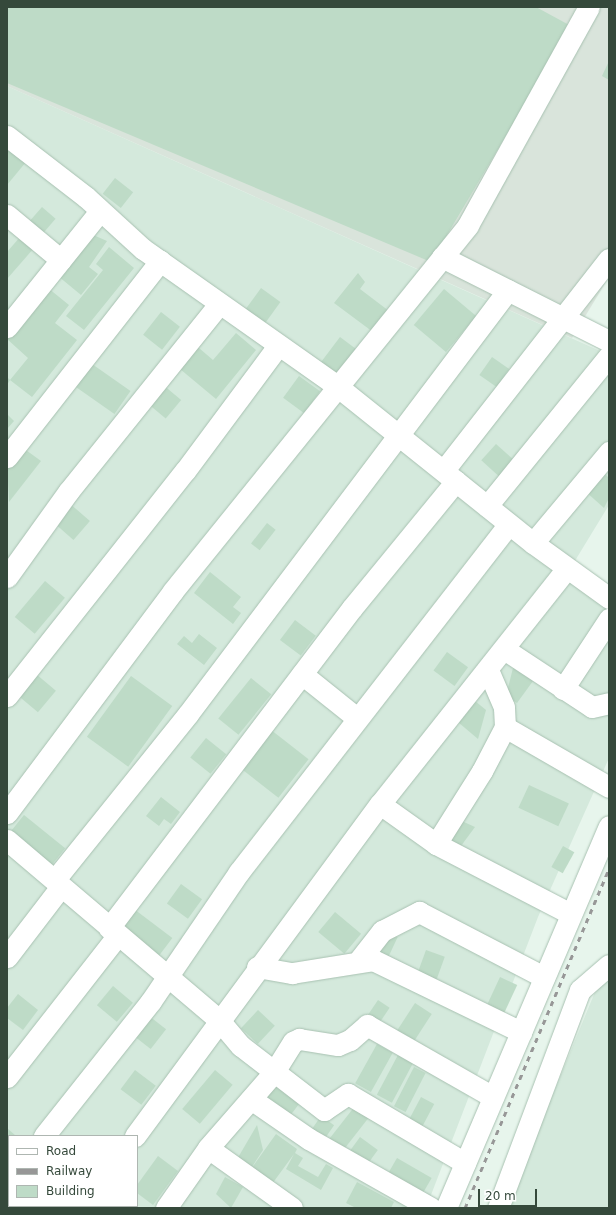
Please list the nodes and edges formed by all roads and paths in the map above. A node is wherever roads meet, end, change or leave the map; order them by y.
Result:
1 (589, 7) edge
2 (7, 136) edge
3 (100, 211) junction
4 (7, 215) edge
5 (442, 257) junction
6 (609, 259) edge
7 (61, 260) junction
8 (160, 261) junction
9 (508, 290) junction
10 (219, 304) junction
11 (11, 313) edge
12 (563, 318) junction
13 (609, 341) edge
14 (278, 346) junction
15 (609, 356) edge
16 (338, 386) junction
17 (400, 434) junction
18 (609, 452) edge
19 (7, 457) edge
20 (450, 476) junction
21 (487, 506) junction
22 (509, 524) junction
23 (533, 544) junction
24 (566, 569) junction
25 (7, 577) edge
26 (607, 590) edge
27 (609, 619) edge
28 (504, 650) junction
29 (488, 670) junction
30 (302, 674) junction
31 (563, 689) junction
32 (7, 696) edge
33 (609, 704) edge
34 (357, 718) junction
35 (505, 727) junction
36 (609, 787) edge
37 (380, 804) junction
38 (7, 813) edge
39 (609, 826) edge
40 (7, 840) edge
41 (436, 844) junction
42 (60, 888) junction
43 (571, 914) junction
44 (113, 932) junction
45 (7, 957) edge
46 (360, 959) junction
47 (609, 965) edge
48 (257, 967) junction
49 (165, 976) junction
50 (544, 977) junction
51 (218, 1019) junction
52 (521, 1032) junction
53 (274, 1072) junction
54 (7, 1076) edge
55 (493, 1097) junction
56 (250, 1099) junction
57 (45, 1135) edge
58 (136, 1135) edge
59 (208, 1148) junction
60 (465, 1163) junction
61 (170, 1206) edge
62 (292, 1208) edge
63 (431, 1208) edge
64 (446, 1208) edge
65 (498, 1208) edge

1 - 5 street
2 - 3 street
3 - 7 street
3 - 8 street
4 - 7 street
5 - 9 street
5 - 16 street
6 - 12 street
7 - 11 street
8 - 10 street
8 - 19 street
9 - 12 street
9 - 17 street
10 - 14 street
10 - 25 street
12 - 13 street
12 - 20 street
14 - 16 street
14 - 32 street
15 - 21 street
16 - 17 street
16 - 38 street
17 - 20 street
17 - 42 street
18 - 23 street
20 - 21 street
20 - 30 street
21 - 22 street
22 - 23 street
22 - 34 street
23 - 24 street
24 - 26 street
24 - 28 street
27 - 31 street
28 - 29 street
28 - 31 street
29 - 35 street
29 - 37 street
30 - 34 street
30 - 44 street
31 - 33 street
34 - 49 street
35 - 36 street
35 - 41 street
37 - 41 street
37 - 48 street
39 - 43 street
40 - 42 street
41 - 43 street
42 - 44 street
42 - 45 street
43 - 50 street
44 - 49 street
44 - 54 street
46 - 48 street
46 - 50 street
46 - 52 street
47 - 65 street
48 - 51 street
49 - 51 street
49 - 57 street
50 - 52 street
51 - 53 street
51 - 58 street
52 - 55 street
53 - 55 street
53 - 56 street
53 - 60 street
55 - 60 street
56 - 59 street
56 - 63 street
59 - 61 street
59 - 62 street
60 - 64 street

